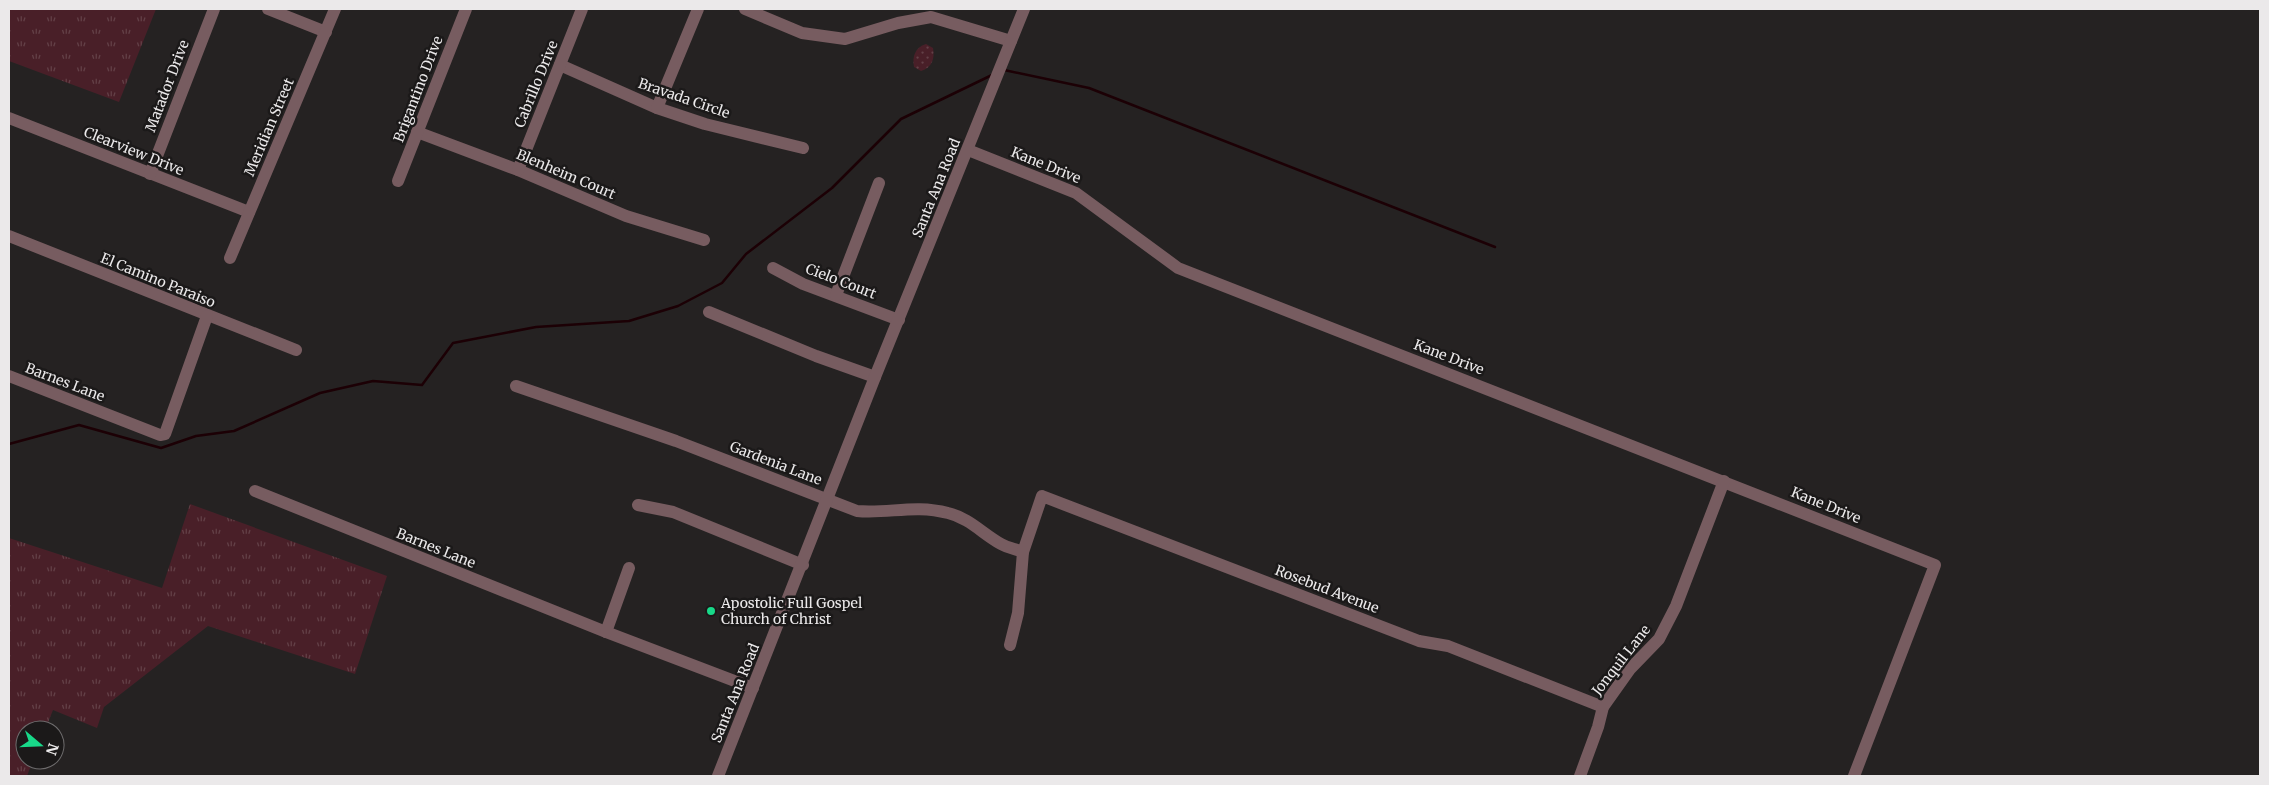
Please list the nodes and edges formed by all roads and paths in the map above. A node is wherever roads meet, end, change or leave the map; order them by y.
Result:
1 (214, 9) edge
2 (268, 9) edge
3 (335, 9) edge
4 (466, 9) edge
5 (582, 9) edge
6 (698, 9) edge
7 (745, 9) edge
8 (1024, 9) edge
9 (326, 32) junction
10 (1011, 42) junction
11 (560, 65) junction
12 (657, 108) junction
13 (9, 118) edge
14 (417, 132) junction
15 (803, 148) dead end
16 (968, 150) junction
17 (518, 170) junction
18 (150, 174) junction
19 (398, 180) dead end
20 (878, 183) dead end
21 (249, 212) junction
22 (9, 236) edge
23 (704, 240) dead end
24 (230, 258) dead end
25 (773, 268) dead end
26 (836, 295) junction
27 (709, 312) dead end
28 (207, 316) junction
29 (899, 320) junction
30 (296, 350) dead end
31 (9, 376) edge
32 (875, 377) junction
33 (516, 386) dead end
34 (1724, 481) junction
35 (255, 491) dead end
36 (828, 499) junction
37 (638, 505) dead end
38 (1023, 552) junction
39 (802, 564) junction
40 (629, 568) dead end
41 (606, 632) junction
42 (1010, 645) dead end
43 (753, 688) junction
44 (1603, 707) junction
45 (718, 776) edge
46 (1580, 776) edge
47 (1854, 776) edge

1 - 18 street, Matador Drive
2 - 9 street
3 - 9 street, Meridian Street
4 - 14 street, Brigantino Drive
5 - 11 street, Cabrillo Drive
6 - 12 street
7 - 10 street
8 - 10 street, Santa Ana Road
9 - 21 street, Meridian Street
10 - 16 street, Santa Ana Road
11 - 12 street, Bravada Circle
11 - 17 street, Cabrillo Drive
12 - 15 street, Bravada Circle
13 - 18 street, Clearview Drive
14 - 17 street, Blenheim Court
14 - 19 street, Brigantino Drive
16 - 29 street, Santa Ana Road
16 - 34 street, Kane Drive
17 - 23 street, Blenheim Court
18 - 21 street, Clearview Drive
20 - 26 street
21 - 24 street, Meridian Street
22 - 28 street, El Camino Paraiso
25 - 26 street, Cielo Court
26 - 29 street, Cielo Court
27 - 32 street
28 - 30 street, El Camino Paraiso
28 - 31 street, Barnes Lane
29 - 32 street, Santa Ana Road
32 - 36 street, Santa Ana Road
33 - 36 street, Gardenia Lane
34 - 44 street, Jonquil Lane
34 - 47 street, Kane Drive
35 - 41 street, Barnes Lane
36 - 38 street, Gardenia Lane
36 - 39 street, Santa Ana Road
37 - 39 street
38 - 42 street
38 - 44 street, Rosebud Avenue
39 - 43 street, Santa Ana Road
40 - 41 street
41 - 43 street, Barnes Lane
43 - 45 street, Santa Ana Road
44 - 46 street, Jonquil Lane

